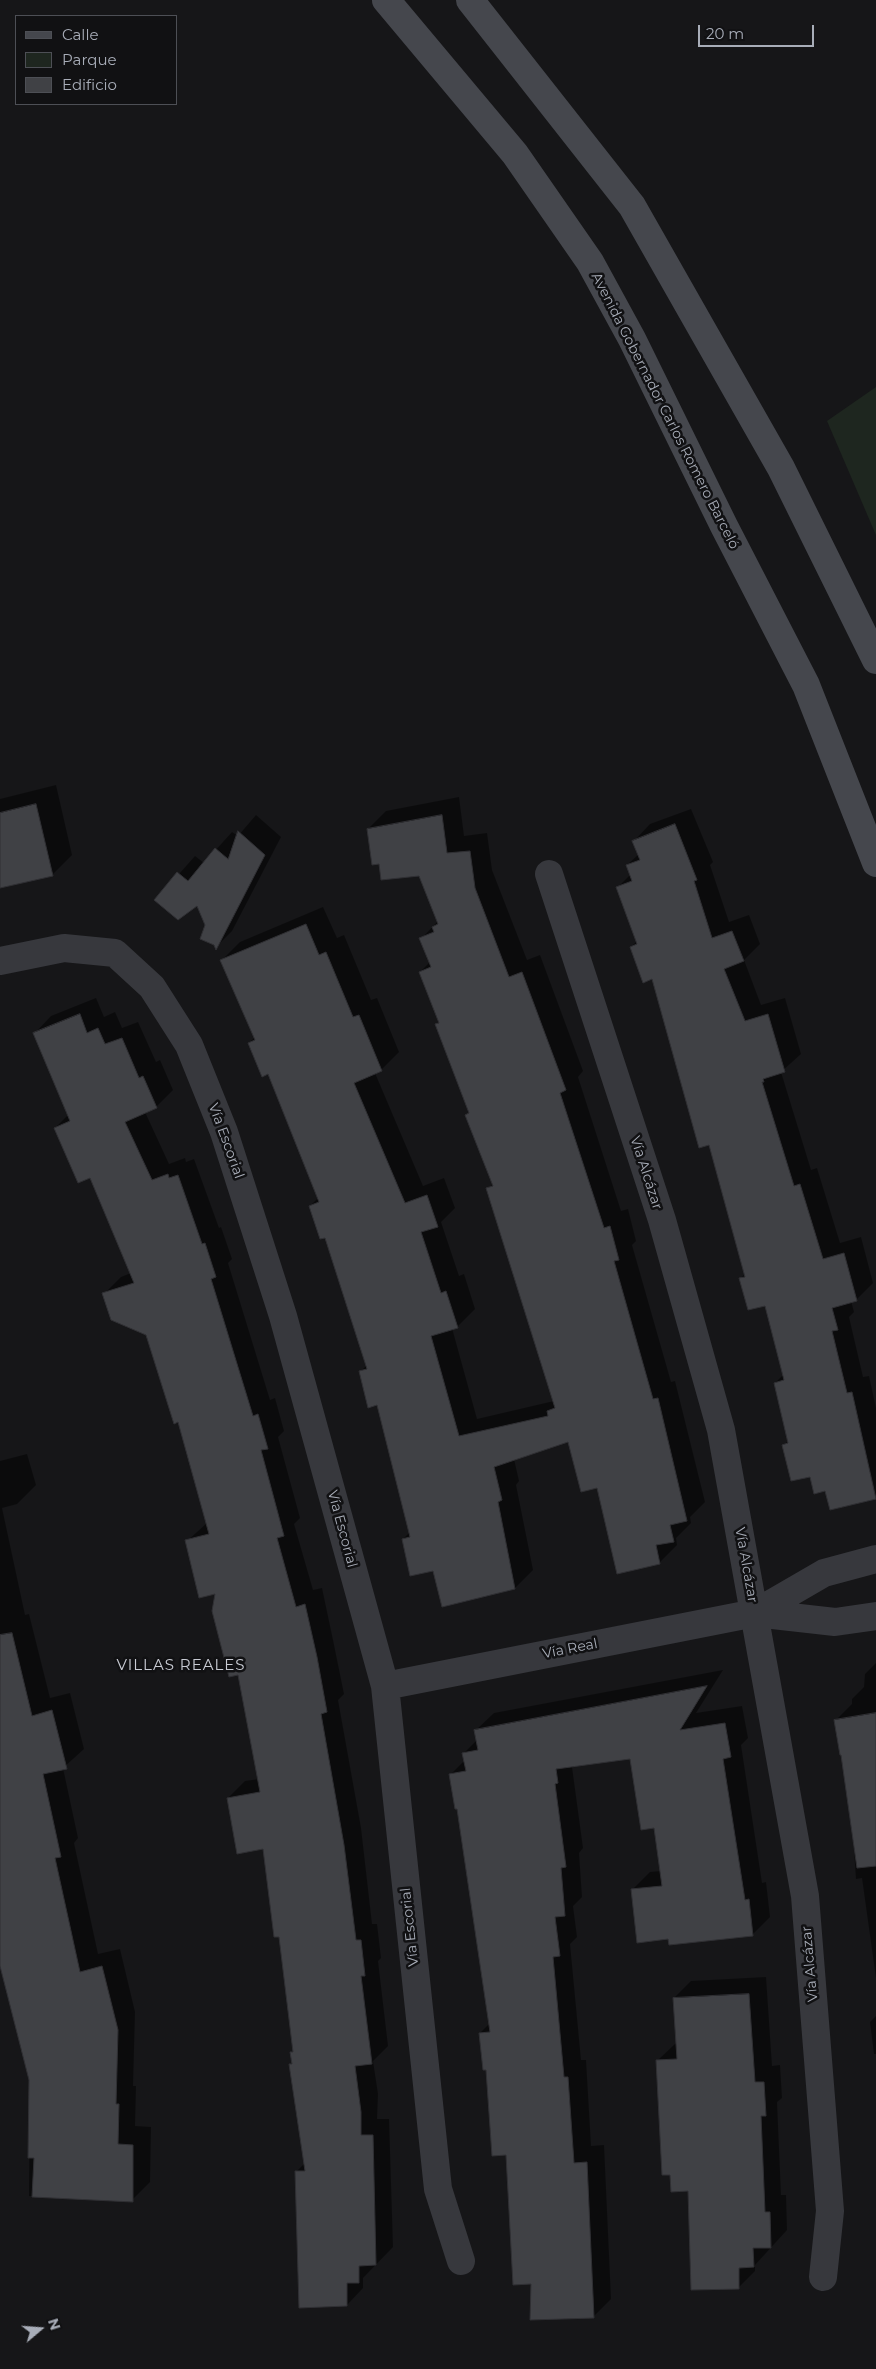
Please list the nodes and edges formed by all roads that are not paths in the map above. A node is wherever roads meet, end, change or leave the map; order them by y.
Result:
1 (386, 0) edge
2 (470, 0) edge
3 (876, 660) edge
4 (876, 863) edge
5 (549, 874) dead end
6 (0, 962) edge
7 (876, 1559) edge
8 (755, 1613) junction
9 (876, 1616) edge
10 (385, 1686) junction
11 (461, 2261) dead end
12 (822, 2277) dead end

1 - 4 main road, Avenida Gobernador Carlos Romero Barceló
2 - 3 main road
5 - 8 street, Vía Alcázar
6 - 10 street, Vía Escorial
7 - 8 street
8 - 9 street
8 - 10 street, Vía Real
8 - 12 street, Vía Alcázar
10 - 11 street, Vía Escorial

